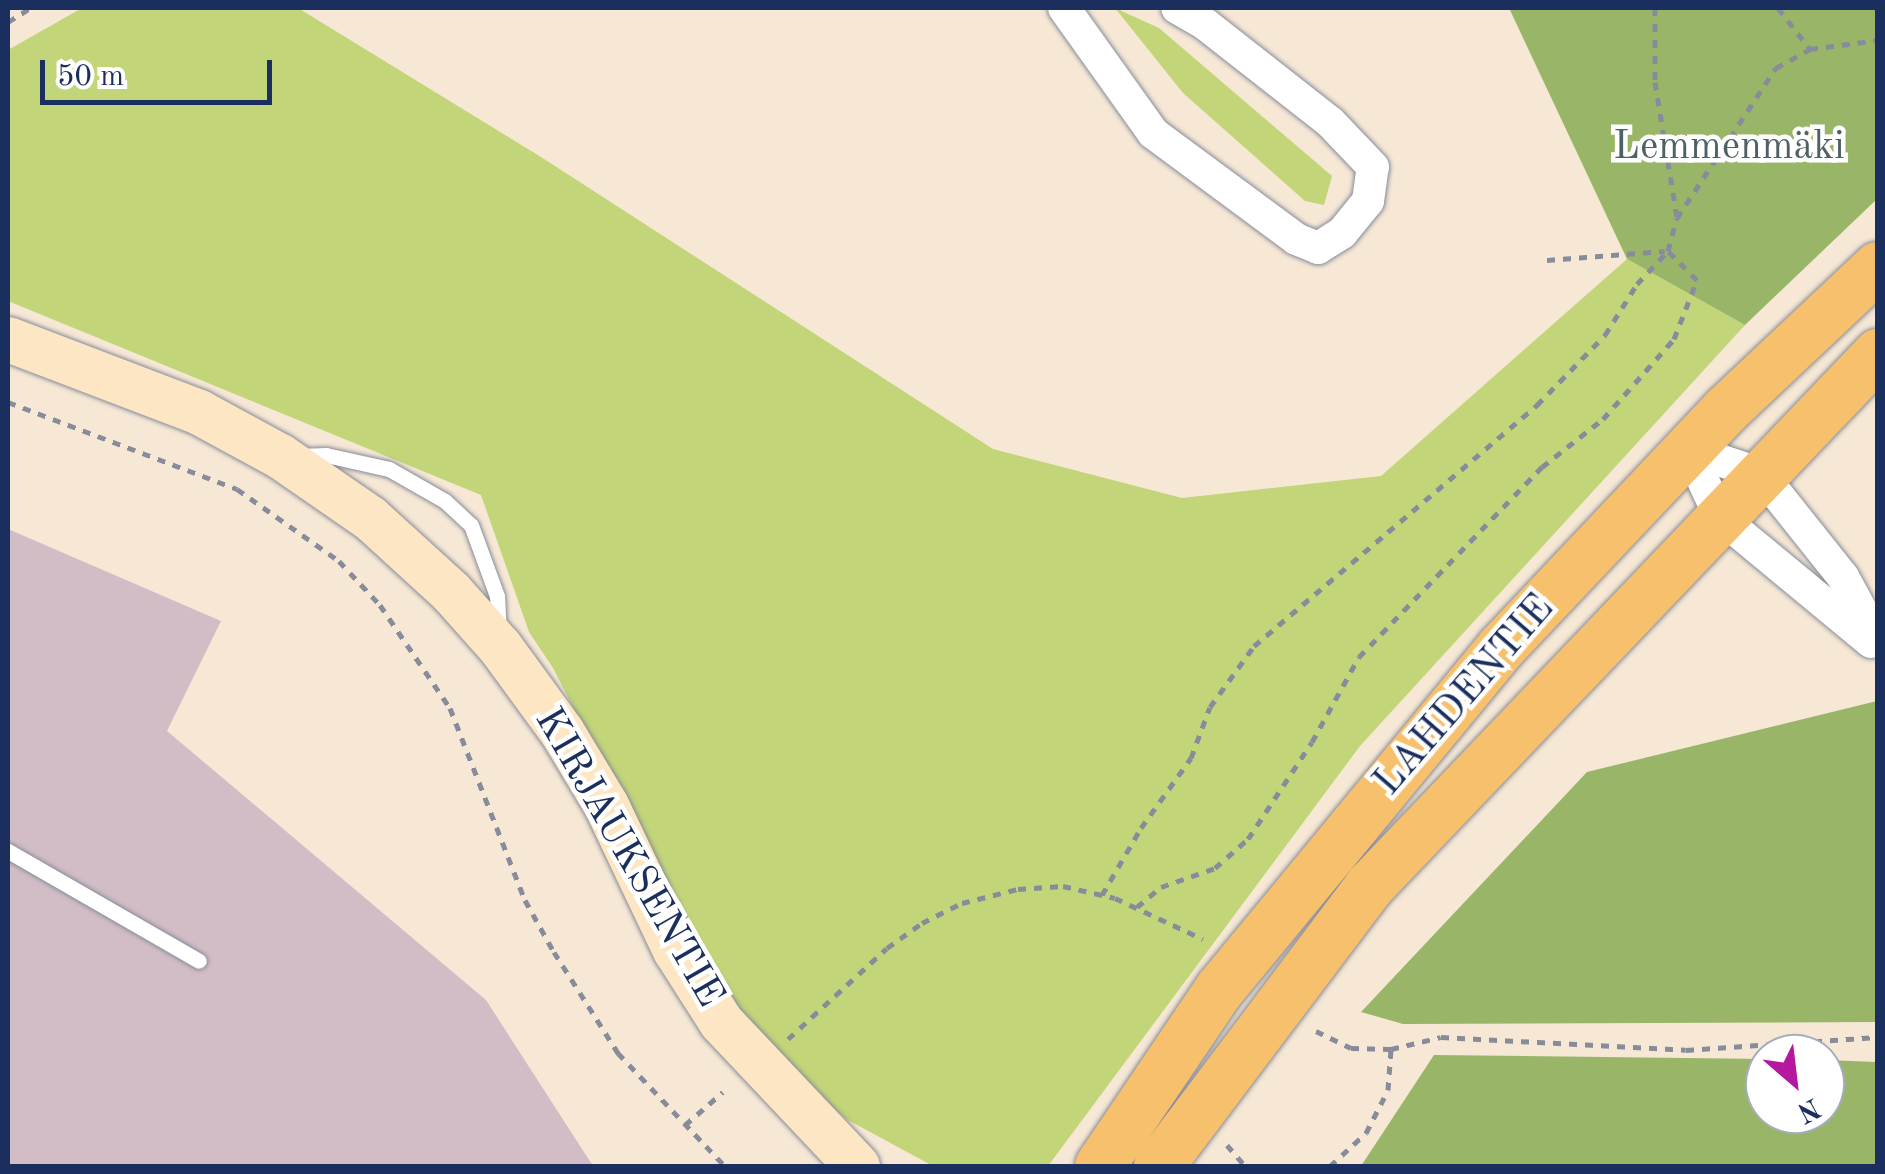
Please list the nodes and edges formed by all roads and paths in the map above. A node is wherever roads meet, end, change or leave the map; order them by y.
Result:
1 (30, 8) edge
2 (1064, 8) edge
3 (1177, 8) edge
4 (1654, 8) edge
5 (1778, 8) edge
6 (8, 22) edge
7 (1878, 40) edge
8 (1810, 49) junction
9 (1677, 218) junction
10 (1668, 250) junction
11 (1547, 260) dead end
12 (1878, 267) edge
13 (8, 338) edge
14 (1878, 354) edge
15 (8, 402) edge
16 (1689, 450) junction
17 (280, 456) junction
18 (1761, 474) junction
19 (1720, 517) junction
20 (1878, 644) edge
21 (500, 647) junction
22 (8, 852) edge
23 (1102, 895) junction
24 (1136, 907) junction
25 (1203, 940) dead end
26 (199, 961) dead end
27 (1316, 1030) dead end
28 (1878, 1036) edge
29 (788, 1039) dead end
30 (1391, 1049) junction
31 (722, 1092) dead end
32 (685, 1126) junction
33 (1227, 1145) dead end
34 (847, 1156) edge
35 (725, 1166) edge
36 (884, 1166) edge
37 (1100, 1166) edge
38 (1159, 1166) edge
39 (1245, 1166) edge
40 (1330, 1166) edge

1 - 6 path
2 - 3 street
4 - 9 path
5 - 8 path
7 - 8 path
8 - 9 path
9 - 10 path
10 - 11 path
10 - 23 path
10 - 24 path
12 - 16 main road, LAHDENTIE
13 - 17 street, KIRJAUKSENTIE
14 - 18 main road, LAHDENTIE
15 - 32 path
16 - 18 street
16 - 19 street
16 - 37 main road, LAHDENTIE
17 - 21 street, KIRJAUKSENTIE
17 - 21 lane
18 - 19 main road, LAHDENTIE
18 - 20 street
19 - 20 street
19 - 38 main road, LAHDENTIE
21 - 34 street, KIRJAUKSENTIE
22 - 26 lane
23 - 24 path
23 - 29 path
24 - 25 path
27 - 30 path
28 - 30 path
30 - 40 path
31 - 32 path
32 - 35 path
33 - 39 path
34 - 36 street, KIRJAUKSENTIE

